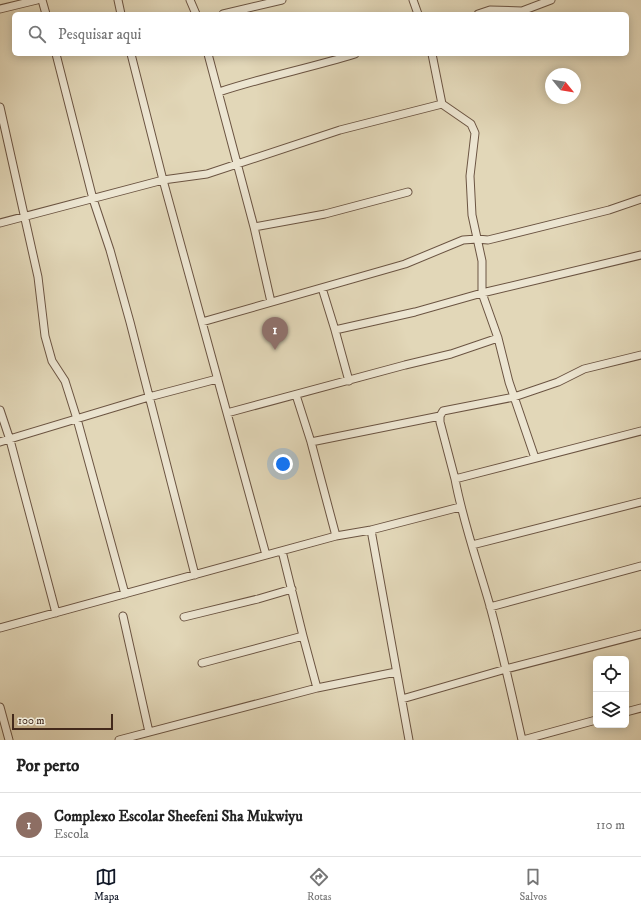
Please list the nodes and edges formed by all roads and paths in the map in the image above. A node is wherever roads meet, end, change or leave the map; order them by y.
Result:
1 (37, 0) edge
2 (42, 0) edge
3 (118, 0) edge
4 (190, 0) edge
5 (282, 0) edge
6 (413, 0) edge
7 (551, 0) edge
8 (0, 9) edge
9 (45, 12) edge
10 (121, 12) edge
11 (195, 12) edge
12 (231, 12) edge
13 (417, 12) edge
14 (484, 12) edge
15 (57, 56) edge
16 (132, 56) edge
17 (209, 56) edge
18 (349, 56) edge
19 (432, 56) edge
20 (219, 92) junction
21 (442, 104) junction
22 (0, 107) edge
23 (237, 163) junction
24 (163, 180) junction
25 (408, 192) dead end
26 (93, 199) junction
27 (641, 199) edge
28 (24, 217) junction
29 (0, 223) edge
30 (254, 227) junction
31 (477, 239) junction
32 (641, 256) edge
33 (322, 288) junction
34 (482, 293) junction
35 (271, 302) junction
36 (202, 322) junction
37 (335, 330) junction
38 (498, 338) junction
39 (641, 355) edge
40 (217, 379) junction
41 (349, 380) junction
42 (296, 395) junction
43 (149, 397) junction
44 (514, 397) junction
45 (0, 410) edge
46 (227, 413) junction
47 (440, 416) junction
48 (77, 419) junction
49 (641, 431) edge
50 (10, 440) junction
51 (0, 442) edge
52 (312, 442) junction
53 (535, 458) junction
54 (455, 479) junction
55 (641, 502) edge
56 (460, 507) junction
57 (371, 530) junction
58 (336, 536) junction
59 (472, 545) junction
60 (282, 551) junction
61 (266, 555) junction
62 (641, 566) edge
63 (195, 575) junction
64 (292, 589) junction
65 (125, 594) junction
66 (490, 607) junction
67 (56, 613) junction
68 (123, 616) dead end
69 (184, 618) dead end
70 (0, 628) edge
71 (641, 634) edge
72 (303, 636) junction
73 (202, 663) dead end
74 (506, 669) junction
75 (396, 672) junction
76 (317, 688) junction
77 (402, 699) junction
78 (0, 707) edge
79 (641, 708) edge
80 (629, 711) edge
81 (593, 721) edge
82 (149, 732) junction
83 (9, 740) edge
84 (118, 740) edge
85 (410, 740) edge
86 (522, 740) edge

1 - 8 street
2 - 9 street
3 - 10 street
4 - 11 street
5 - 12 street
6 - 13 street
7 - 14 street
15 - 26 street
16 - 24 street
17 - 20 street
18 - 20 street
19 - 21 street
20 - 23 street
21 - 23 street
21 - 31 street
22 - 28 street
23 - 24 street
23 - 30 street
24 - 26 street
24 - 36 street
25 - 30 street
26 - 28 street
26 - 43 street
27 - 31 street
28 - 29 street
28 - 48 street
30 - 35 street
31 - 33 street
31 - 34 street
32 - 34 street
33 - 35 street
33 - 37 street
34 - 37 street
34 - 38 street
35 - 36 street
36 - 40 street
37 - 41 street
38 - 41 street
38 - 44 street
39 - 44 street
40 - 43 street
40 - 46 street
41 - 42 street
42 - 46 street
42 - 52 street
43 - 48 street
43 - 63 street
44 - 47 street
44 - 53 street
45 - 50 street
46 - 61 street
47 - 52 street
47 - 54 street
48 - 50 street
48 - 65 street
49 - 53 street
50 - 51 street
50 - 67 street
52 - 58 street
53 - 54 street
54 - 56 street
55 - 59 street
56 - 57 street
56 - 59 street
57 - 58 street
57 - 75 street
58 - 60 street
59 - 66 street
60 - 61 street
60 - 64 street
61 - 63 street
62 - 66 street
63 - 65 street
64 - 69 street
64 - 72 street
65 - 67 street
66 - 74 street
67 - 70 street
68 - 82 street
71 - 74 street
72 - 73 street
72 - 76 street
74 - 77 street
74 - 86 street
75 - 76 street
75 - 77 street
76 - 82 street
77 - 85 street
78 - 83 street
79 - 80 street
81 - 86 street
82 - 84 street

